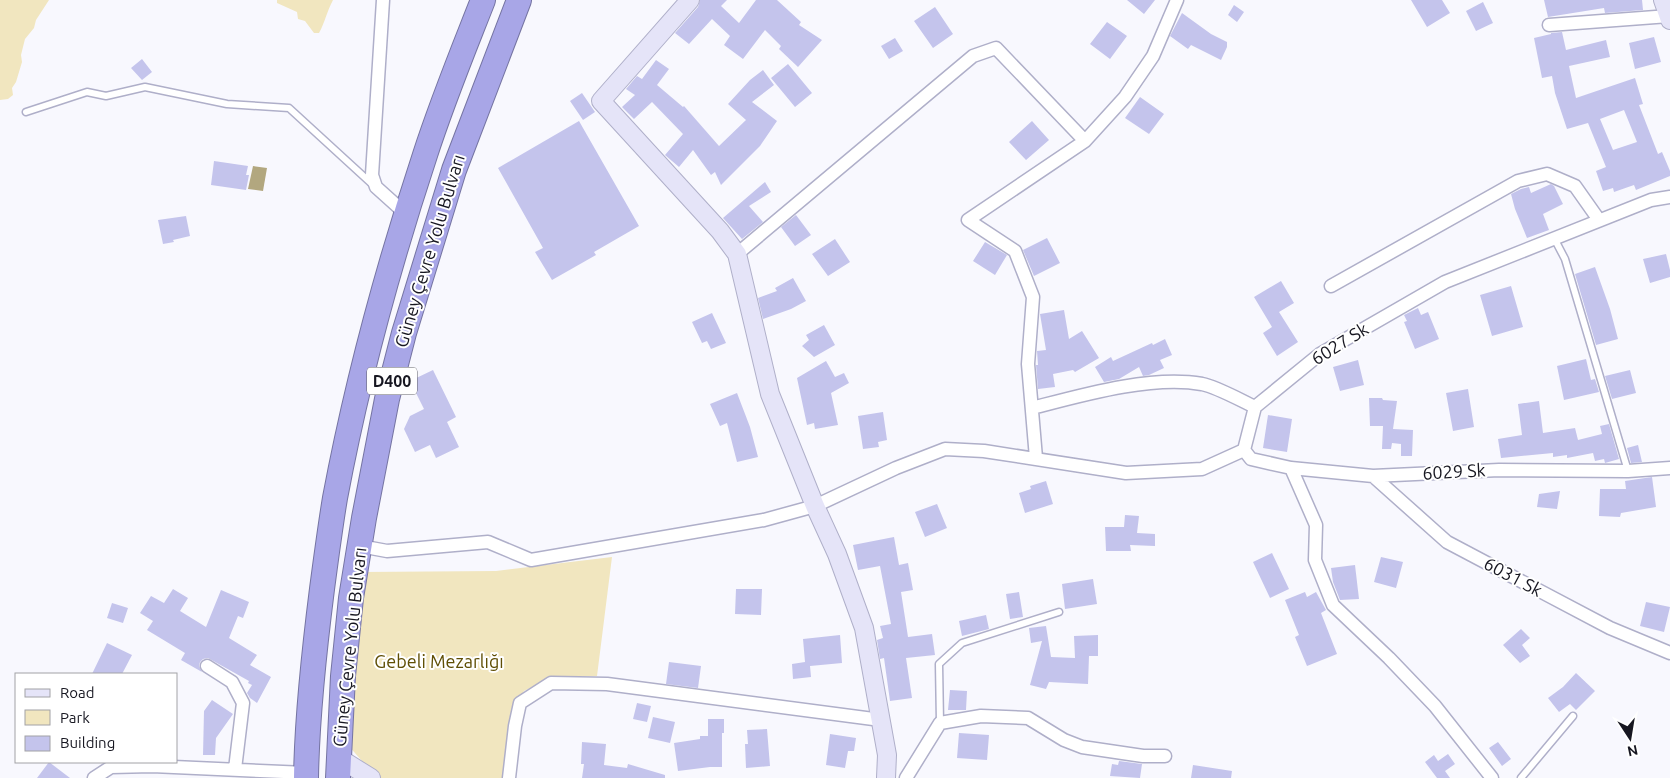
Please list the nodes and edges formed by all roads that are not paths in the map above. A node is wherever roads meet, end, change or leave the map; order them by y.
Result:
1 (383, 0) edge
2 (483, 0) edge
3 (519, 0) edge
4 (690, 0) edge
5 (1177, 0) edge
6 (1667, 12) edge
7 (1549, 25) dead end
8 (26, 112) dead end
9 (1085, 141) junction
10 (376, 187) junction
11 (1670, 197) edge
12 (406, 214) junction
13 (1599, 220) junction
14 (1554, 238) junction
15 (737, 254) junction
16 (1332, 286) dead end
17 (1255, 407) junction
18 (1032, 408) junction
19 (1244, 450) junction
20 (1036, 458) junction
21 (1291, 468) junction
22 (1670, 468) edge
23 (1628, 471) junction
24 (1373, 476) junction
25 (815, 506) junction
26 (360, 546) junction
27 (1059, 612) dead end
28 (1670, 653) edge
29 (207, 666) dead end
30 (1573, 716) dead end
31 (881, 720) junction
32 (940, 723) junction
33 (1166, 756) dead end
34 (338, 768) edge
35 (235, 769) junction
36 (270, 775) edge
37 (306, 775) edge
38 (94, 778) edge
39 (371, 778) edge
40 (509, 778) edge
41 (886, 778) edge
42 (906, 778) edge
43 (1492, 778) edge
44 (1521, 778) edge

1 - 10 street
2 - 12 highway, Güney Çevre Yolu Bulvarı / D400
3 - 26 highway, Güney Çevre Yolu Bulvarı / D400
4 - 15 street
5 - 9 street
6 - 7 street
8 - 10 lane
9 - 15 street
9 - 18 street
10 - 12 street
11 - 13 street, 6027 Sk
12 - 37 highway, Güney Çevre Yolu Bulvarı / D400
13 - 14 street, 6027 Sk
13 - 16 street
14 - 17 street, 6027 Sk
14 - 23 lane
15 - 25 street
17 - 18 street
17 - 19 street
18 - 20 street
19 - 20 street
19 - 21 street, 6029 Sk
20 - 25 street
21 - 24 street, 6029 Sk
21 - 43 street
22 - 23 street, 6029 Sk
23 - 24 street, 6029 Sk
24 - 28 street, 6031 Sk
25 - 26 street
25 - 31 street
26 - 34 highway, Güney Çevre Yolu Bulvarı / D400
27 - 32 lane
29 - 35 street
30 - 44 lane
31 - 40 street
31 - 41 street
32 - 33 street
32 - 42 street
34 - 39 street
35 - 36 street
35 - 38 street
36 - 37 street

